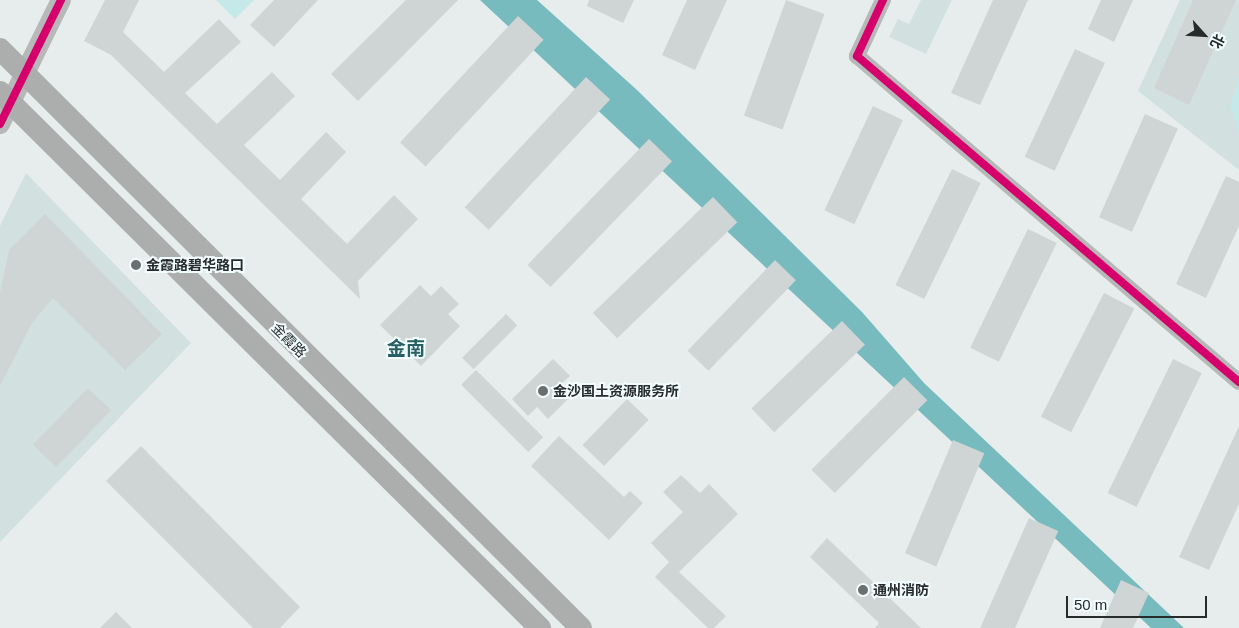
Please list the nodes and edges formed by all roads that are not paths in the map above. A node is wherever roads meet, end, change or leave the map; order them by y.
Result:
1 (61, 0) edge
2 (883, 0) edge
3 (0, 49) edge
4 (25, 73) junction
5 (5, 97) edge
6 (0, 124) edge
7 (1239, 382) edge
8 (540, 628) edge
9 (581, 628) edge

1 - 4 street
2 - 7 street
3 - 4 main road, 金霞路
4 - 5 street
4 - 9 main road, 金霞路
5 - 6 street
5 - 8 main road, 金霞路

